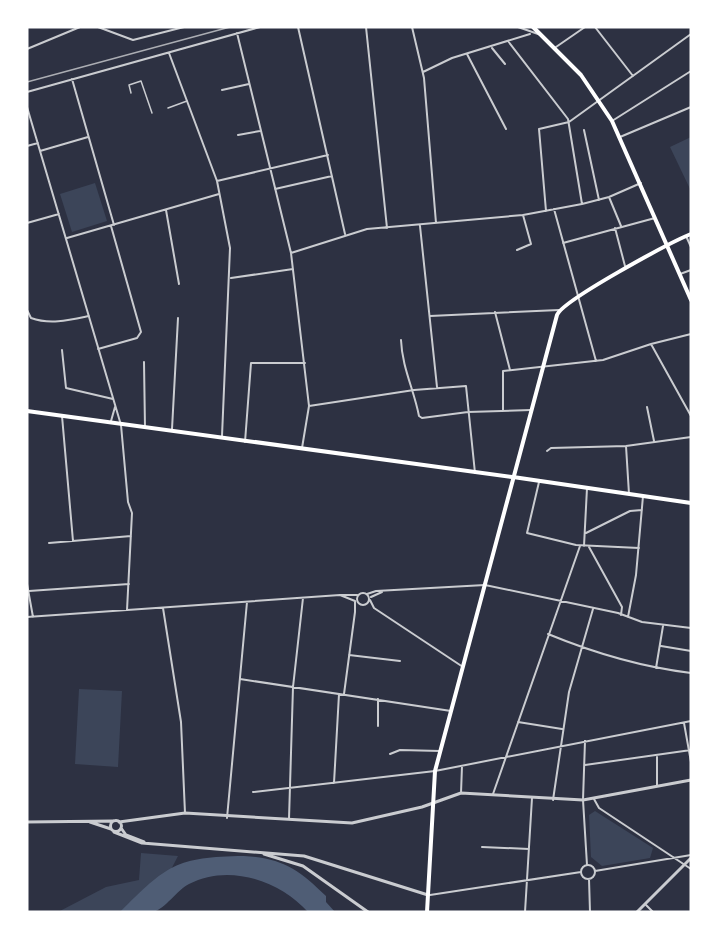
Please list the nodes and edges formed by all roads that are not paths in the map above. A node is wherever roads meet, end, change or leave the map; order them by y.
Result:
1 (80, 27) edge
2 (98, 27) edge
3 (184, 27) edge
4 (260, 27) edge
5 (298, 27) edge
6 (366, 27) edge
7 (412, 27) edge
8 (518, 27) edge
9 (534, 27) edge
10 (576, 27) edge
11 (585, 27) edge
12 (595, 27) edge
13 (579, 31) junction
14 (237, 33) junction
15 (530, 34) junction
16 (691, 34) edge
17 (544, 36) junction
18 (508, 41) junction
19 (491, 47) junction
20 (556, 47) junction
21 (27, 49) edge
22 (169, 53) junction
23 (467, 53) junction
24 (506, 64) dead end
25 (691, 71) edge
26 (423, 72) junction
27 (633, 76) junction
28 (72, 79) junction
29 (249, 84) junction
30 (222, 90) dead end
31 (27, 92) edge
32 (131, 93) dead end
33 (187, 100) junction
34 (598, 100) junction
35 (27, 107) edge
36 (691, 107) edge
37 (168, 108) dead end
38 (152, 113) dead end
39 (612, 121) junction
40 (569, 122) junction
41 (506, 129) dead end
42 (260, 130) junction
43 (584, 130) dead end
44 (88, 135) junction
45 (238, 135) dead end
46 (620, 137) junction
47 (38, 143) junction
48 (27, 146) edge
49 (40, 151) junction
50 (328, 155) junction
51 (270, 169) junction
52 (332, 176) junction
53 (217, 181) junction
54 (641, 183) junction
55 (274, 189) junction
56 (219, 194) junction
57 (609, 197) junction
58 (599, 200) junction
59 (582, 204) junction
60 (554, 209) junction
61 (166, 210) junction
62 (546, 211) junction
63 (59, 214) junction
64 (523, 215) junction
65 (656, 218) junction
66 (27, 223) edge
67 (436, 223) junction
68 (112, 225) junction
69 (420, 225) junction
70 (621, 226) junction
71 (387, 228) junction
72 (615, 228) junction
73 (345, 234) junction
74 (689, 235) edge
75 (67, 238) junction
76 (563, 243) junction
77 (666, 245) junction
78 (691, 247) edge
79 (517, 250) dead end
80 (291, 253) junction
81 (294, 268) junction
82 (626, 269) junction
83 (691, 270) edge
84 (680, 274) junction
85 (230, 278) junction
86 (179, 284) dead end
87 (577, 298) junction
88 (691, 300) edge
89 (27, 310) edge
90 (559, 310) junction
91 (495, 312) junction
92 (89, 316) junction
93 (430, 316) junction
94 (178, 318) dead end
95 (691, 334) edge
96 (401, 340) dead end
97 (651, 344) junction
98 (98, 349) junction
99 (62, 350) dead end
100 (596, 361) junction
101 (144, 362) dead end
102 (306, 363) junction
103 (543, 366) junction
104 (510, 370) junction
105 (437, 387) junction
106 (414, 390) junction
107 (113, 399) junction
108 (309, 406) junction
109 (115, 407) junction
110 (646, 407) dead end
111 (503, 410) junction
112 (531, 410) junction
113 (27, 411) edge
114 (468, 412) junction
115 (62, 416) junction
116 (691, 416) edge
117 (110, 423) junction
118 (121, 425) junction
119 (146, 428) junction
120 (172, 432) junction
121 (691, 437) edge
122 (221, 439) junction
123 (654, 441) junction
124 (245, 442) junction
125 (626, 446) junction
126 (302, 450) junction
127 (547, 451) dead end
128 (475, 473) junction
129 (512, 477) junction
130 (539, 482) junction
131 (587, 488) junction
132 (629, 494) junction
133 (643, 496) junction
134 (691, 503) edge
135 (642, 510) junction
136 (585, 533) junction
137 (131, 536) junction
138 (73, 541) junction
139 (49, 543) dead end
140 (582, 546) junction
141 (589, 547) junction
142 (639, 548) junction
143 (27, 584) edge
144 (129, 584) junction
145 (485, 585) junction
146 (29, 591) junction
147 (382, 592) junction
148 (367, 594) junction
149 (340, 595) junction
150 (357, 595) junction
151 (303, 598) junction
152 (370, 599) junction
153 (356, 601) junction
154 (560, 601) junction
155 (247, 602) junction
156 (360, 604) junction
157 (163, 608) junction
158 (593, 608) junction
159 (127, 610) junction
160 (356, 612) junction
161 (621, 615) junction
162 (27, 617) edge
163 (33, 617) junction
164 (628, 617) junction
165 (663, 625) junction
166 (691, 628) edge
167 (548, 634) junction
168 (660, 646) junction
169 (582, 648) junction
170 (691, 651) edge
171 (349, 655) junction
172 (400, 660) dead end
173 (463, 667) junction
174 (656, 668) junction
175 (691, 673) edge
176 (240, 679) junction
177 (292, 687) junction
178 (339, 694) junction
179 (344, 694) junction
180 (378, 699) junction
181 (451, 711) junction
182 (691, 721) edge
183 (518, 722) junction
184 (684, 723) junction
185 (378, 726) dead end
186 (564, 730) junction
187 (585, 741) junction
188 (562, 746) junction
189 (690, 750) edge
190 (441, 751) junction
191 (390, 754) dead end
192 (657, 756) junction
193 (506, 757) junction
194 (691, 762) edge
195 (585, 765) junction
196 (462, 766) junction
197 (435, 771) junction
198 (691, 780) edge
199 (334, 783) junction
200 (657, 786) junction
201 (289, 788) junction
202 (253, 792) dead end
203 (461, 793) junction
204 (493, 794) junction
205 (532, 798) junction
206 (594, 799) junction
207 (553, 800) junction
208 (583, 800) junction
209 (433, 804) junction
210 (185, 813) junction
211 (227, 818) junction
212 (288, 820) junction
213 (113, 821) junction
214 (27, 822) edge
215 (90, 822) junction
216 (119, 822) junction
217 (121, 828) junction
218 (112, 830) junction
219 (145, 843) junction
220 (482, 847) dead end
221 (529, 849) junction
222 (256, 852) junction
223 (691, 856) edge
224 (675, 858) junction
225 (684, 864) junction
226 (587, 865) junction
227 (691, 869) edge
228 (595, 870) junction
229 (581, 873) junction
230 (589, 878) junction
231 (527, 882) junction
232 (428, 895) junction
233 (646, 905) junction
234 (368, 912) edge
235 (427, 912) edge
236 (525, 912) edge
237 (590, 912) edge
238 (637, 912) edge
239 (653, 912) edge

1 - 21 street
2 - 3 street
4 - 14 street
5 - 50 street
6 - 71 street
7 - 26 street
8 - 15 street
9 - 17 main road
10 - 13 street
11 - 13 street
12 - 27 street
13 - 20 street
14 - 22 street
14 - 29 street
15 - 17 street
15 - 18 street
16 - 27 street
17 - 20 main road
18 - 19 street
18 - 40 street
19 - 23 street
19 - 24 street
20 - 34 main road
22 - 28 street
22 - 33 street
23 - 26 street
23 - 41 street
25 - 39 street
26 - 67 street
27 - 34 street
28 - 31 street
28 - 44 street
29 - 30 street
29 - 42 street
32 - 38 lane
33 - 37 lane
33 - 53 street
34 - 39 main road
34 - 40 street
35 - 47 street
36 - 46 street
39 - 46 main road
40 - 59 street
40 - 62 street
42 - 45 street
42 - 51 street
43 - 58 street
44 - 49 street
44 - 68 street
46 - 54 main road
47 - 48 street
47 - 49 street
49 - 63 street
50 - 51 street
50 - 52 street
51 - 53 street
51 - 55 street
52 - 55 street
52 - 73 street
53 - 56 street
54 - 57 street
54 - 65 main road
55 - 80 street
56 - 61 street
56 - 85 street
57 - 58 street
57 - 70 street
58 - 59 street
59 - 60 street
60 - 62 street
60 - 76 street
61 - 68 street
61 - 86 street
62 - 64 street
63 - 66 street
63 - 75 street
64 - 67 street
64 - 79 street
65 - 70 street
65 - 77 main road
67 - 69 street
68 - 75 street
68 - 98 street
69 - 71 street
69 - 93 street
70 - 72 street
71 - 73 street
72 - 76 street
72 - 82 street
73 - 80 street
74 - 77 main road
74 - 78 street
75 - 92 street
76 - 87 street
77 - 82 main road
77 - 84 main road
80 - 81 street
81 - 85 street
81 - 102 street
82 - 87 main road
83 - 84 street
84 - 88 main road
85 - 122 street
87 - 90 main road
87 - 100 street
89 - 92 street
90 - 91 street
90 - 103 main road
91 - 93 street
91 - 104 street
92 - 98 street
93 - 105 street
94 - 120 street
95 - 97 street
96 - 106 street
97 - 100 street
97 - 116 street
98 - 107 street
99 - 107 street
100 - 103 street
101 - 119 street
102 - 108 street
102 - 124 street
103 - 104 street
103 - 112 main road
104 - 111 street
105 - 106 street
105 - 114 street
106 - 108 street
106 - 114 street
107 - 109 street
108 - 126 street
109 - 117 street
109 - 118 street
110 - 123 street
111 - 112 street
111 - 114 street
112 - 129 main road
113 - 115 main road
114 - 128 street
115 - 117 main road
115 - 138 street
117 - 118 main road
118 - 119 main road
118 - 137 street
119 - 120 main road
120 - 122 main road
121 - 123 street
122 - 124 main road
123 - 125 street
124 - 126 main road
125 - 127 street
125 - 132 street
126 - 128 main road
128 - 129 main road
129 - 130 main road
129 - 145 main road
130 - 131 main road
130 - 140 street
131 - 132 main road
131 - 136 street
132 - 133 main road
133 - 134 main road
133 - 135 street
135 - 136 street
135 - 142 street
136 - 140 street
137 - 138 street
137 - 144 street
138 - 139 street
140 - 141 street
140 - 154 street
141 - 142 street
141 - 161 street
142 - 164 street
143 - 146 street
144 - 146 street
144 - 159 street
145 - 147 street
145 - 154 street
145 - 173 main road
146 - 163 street
147 - 148 street
147 - 152 street
148 - 150 street
148 - 152 street
149 - 150 street
149 - 151 street
149 - 153 street
150 - 153 street
151 - 155 street
151 - 177 street
152 - 156 street
152 - 173 street
153 - 156 street
153 - 160 street
154 - 158 street
154 - 167 street
155 - 157 street
155 - 176 street
156 - 160 street
157 - 159 street
157 - 210 street
158 - 161 street
158 - 169 street
159 - 163 street
160 - 171 street
161 - 164 street
162 - 163 street
164 - 165 street
165 - 166 street
165 - 168 street
167 - 169 street
167 - 183 street
168 - 170 street
168 - 174 street
169 - 174 street
169 - 186 street
171 - 172 street
171 - 179 street
173 - 181 main road
174 - 175 street
176 - 177 street
176 - 211 street
177 - 178 street
177 - 201 street
178 - 179 street
178 - 199 street
179 - 180 street
180 - 181 street
180 - 185 street
181 - 190 main road
182 - 184 street
183 - 186 street
183 - 193 street
184 - 187 street
184 - 189 street
186 - 188 street
187 - 188 street
187 - 195 street
188 - 193 street
188 - 207 street
189 - 192 street
189 - 194 street
190 - 191 street
190 - 197 main road
192 - 195 street
192 - 200 street
193 - 196 street
193 - 204 street
195 - 208 street
196 - 197 street
196 - 203 street
197 - 199 street
197 - 209 main road
198 - 200 street
199 - 201 street
200 - 206 street
201 - 202 street
201 - 212 street
203 - 204 street
203 - 209 street
204 - 205 street
205 - 207 street
205 - 221 street
206 - 208 street
206 - 224 street
207 - 208 street
208 - 226 street
209 - 212 street
209 - 232 main road
210 - 211 street
210 - 216 street
211 - 212 street
213 - 215 street
213 - 216 street
213 - 218 street
214 - 215 street
215 - 218 street
216 - 217 street
217 - 218 street
217 - 219 street
218 - 219 street
219 - 222 street
220 - 221 street
221 - 231 street
222 - 232 street
222 - 234 street
223 - 224 street
223 - 225 street
224 - 225 street
224 - 228 street
225 - 227 street
225 - 233 street
226 - 228 street
226 - 229 street
228 - 230 street
229 - 230 street
229 - 231 street
230 - 237 street
231 - 232 street
231 - 236 street
232 - 235 main road
233 - 238 street
233 - 239 street

